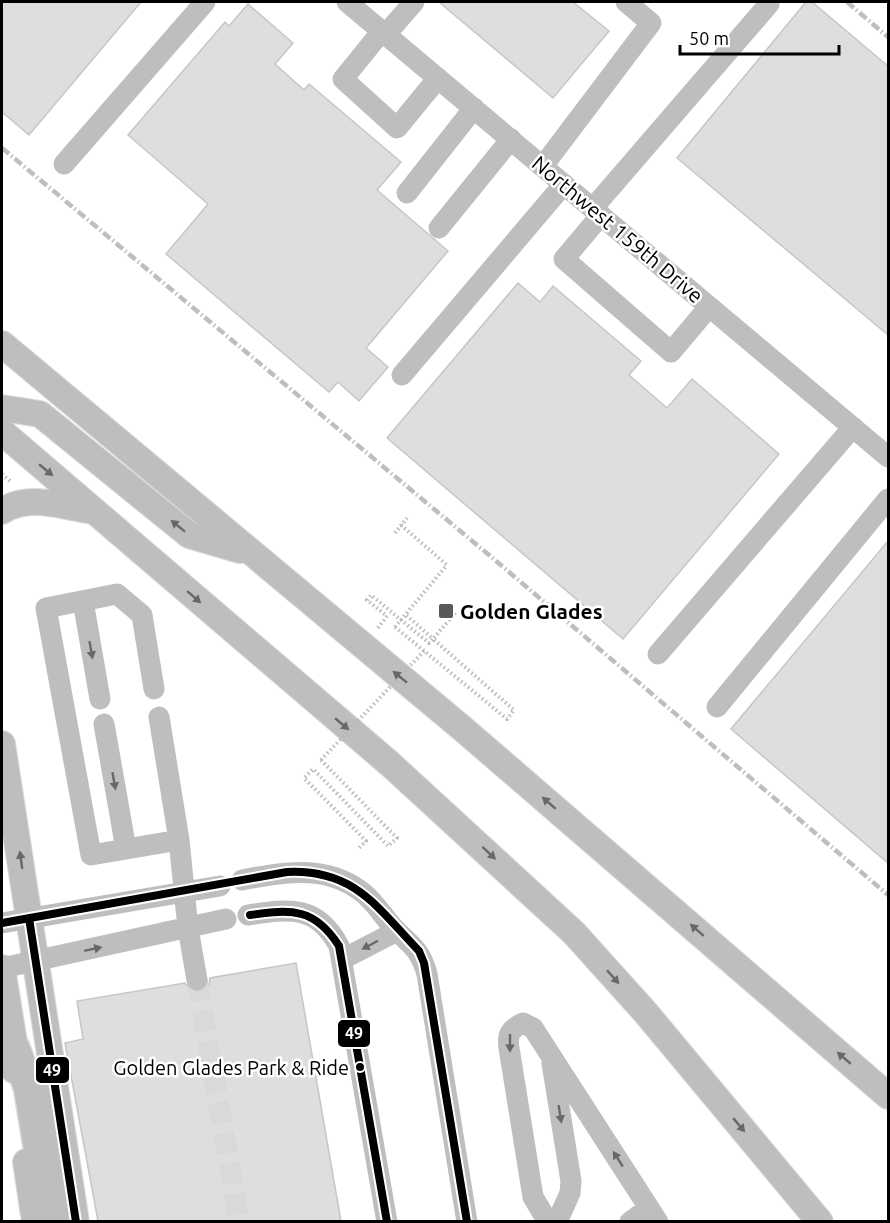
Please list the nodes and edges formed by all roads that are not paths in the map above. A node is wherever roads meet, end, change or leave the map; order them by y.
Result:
1 (205, 2) edge
2 (347, 2) edge
3 (414, 2) edge
4 (626, 2) edge
5 (769, 4) dead end
6 (384, 33) junction
7 (438, 78) junction
8 (474, 108) junction
9 (511, 139) junction
10 (64, 164) dead end
11 (543, 166) junction
12 (564, 184) junction
13 (407, 193) dead end
14 (597, 211) junction
15 (439, 228) dead end
16 (709, 306) junction
17 (2, 344) edge
18 (402, 375) dead end
19 (2, 408) edge
20 (853, 427) junction
21 (2, 432) edge
22 (888, 457) edge
23 (888, 499) edge
24 (2, 511) edge
25 (94, 511) junction
26 (252, 554) junction
27 (83, 600) junction
28 (658, 654) dead end
29 (154, 689) dead end
30 (100, 699) dead end
31 (717, 707) dead end
32 (159, 717) dead end
33 (104, 724) dead end
34 (2, 744) edge
35 (179, 840) junction
36 (126, 849) junction
37 (242, 880) dead end
38 (220, 886) dead end
39 (185, 892) junction
40 (248, 915) dead end
41 (29, 918) junction
42 (226, 919) dead end
43 (2, 923) edge
44 (188, 928) junction
45 (397, 931) junction
46 (343, 959) junction
47 (36, 961) junction
48 (2, 968) edge
49 (197, 980) tunnel mouth
50 (15, 1049) junction
51 (551, 1056) junction
52 (888, 1096) edge
53 (654, 1215) edge
54 (35, 1221) edge
55 (51, 1221) edge
56 (76, 1221) edge
57 (387, 1221) edge
58 (467, 1221) edge
59 (548, 1221) edge
60 (557, 1221) edge
61 (630, 1221) edge
62 (820, 1221) edge

1 - 10 street
2 - 6 street, Northwest 159th Drive
3 - 6 street
4 - 11 street
5 - 14 street
6 - 7 street, Northwest 159th Drive
6 - 7 street
7 - 8 street, Northwest 159th Drive
8 - 9 street, Northwest 159th Drive
8 - 13 street
9 - 11 street, Northwest 159th Drive
9 - 15 street
11 - 12 street, Northwest 159th Drive
12 - 14 street, Northwest 159th Drive
12 - 18 street
14 - 16 street, Northwest 159th Drive
14 - 16 street
16 - 20 street, Northwest 159th Drive
17 - 26 main road
26 -> 19 main road
20 - 22 street, Northwest 159th Drive
20 - 28 street
21 -> 25 main road
23 - 31 street
24 - 25 main road
25 -> 62 main road
52 -> 26 main road
27 - 29 street
27 -> 30 street
27 - 36 street
32 - 35 street
33 -> 36 street
41 -> 34 main road
35 - 36 street
35 - 39 street
37 - 45 street
38 - 39 street
39 - 41 street
39 - 44 street
40 - 46 street
41 - 43 street
41 - 47 main road
42 - 44 street
47 -> 44 street
44 - 49 street
45 -> 46 street
45 - 58 street
46 - 57 street
47 - 48 street
47 - 56 main road
48 - 50 main road
50 - 54 main road
50 - 55 highway
53 -> 51 street
51 -> 59 street
51 -> 60 street
53 - 61 street

